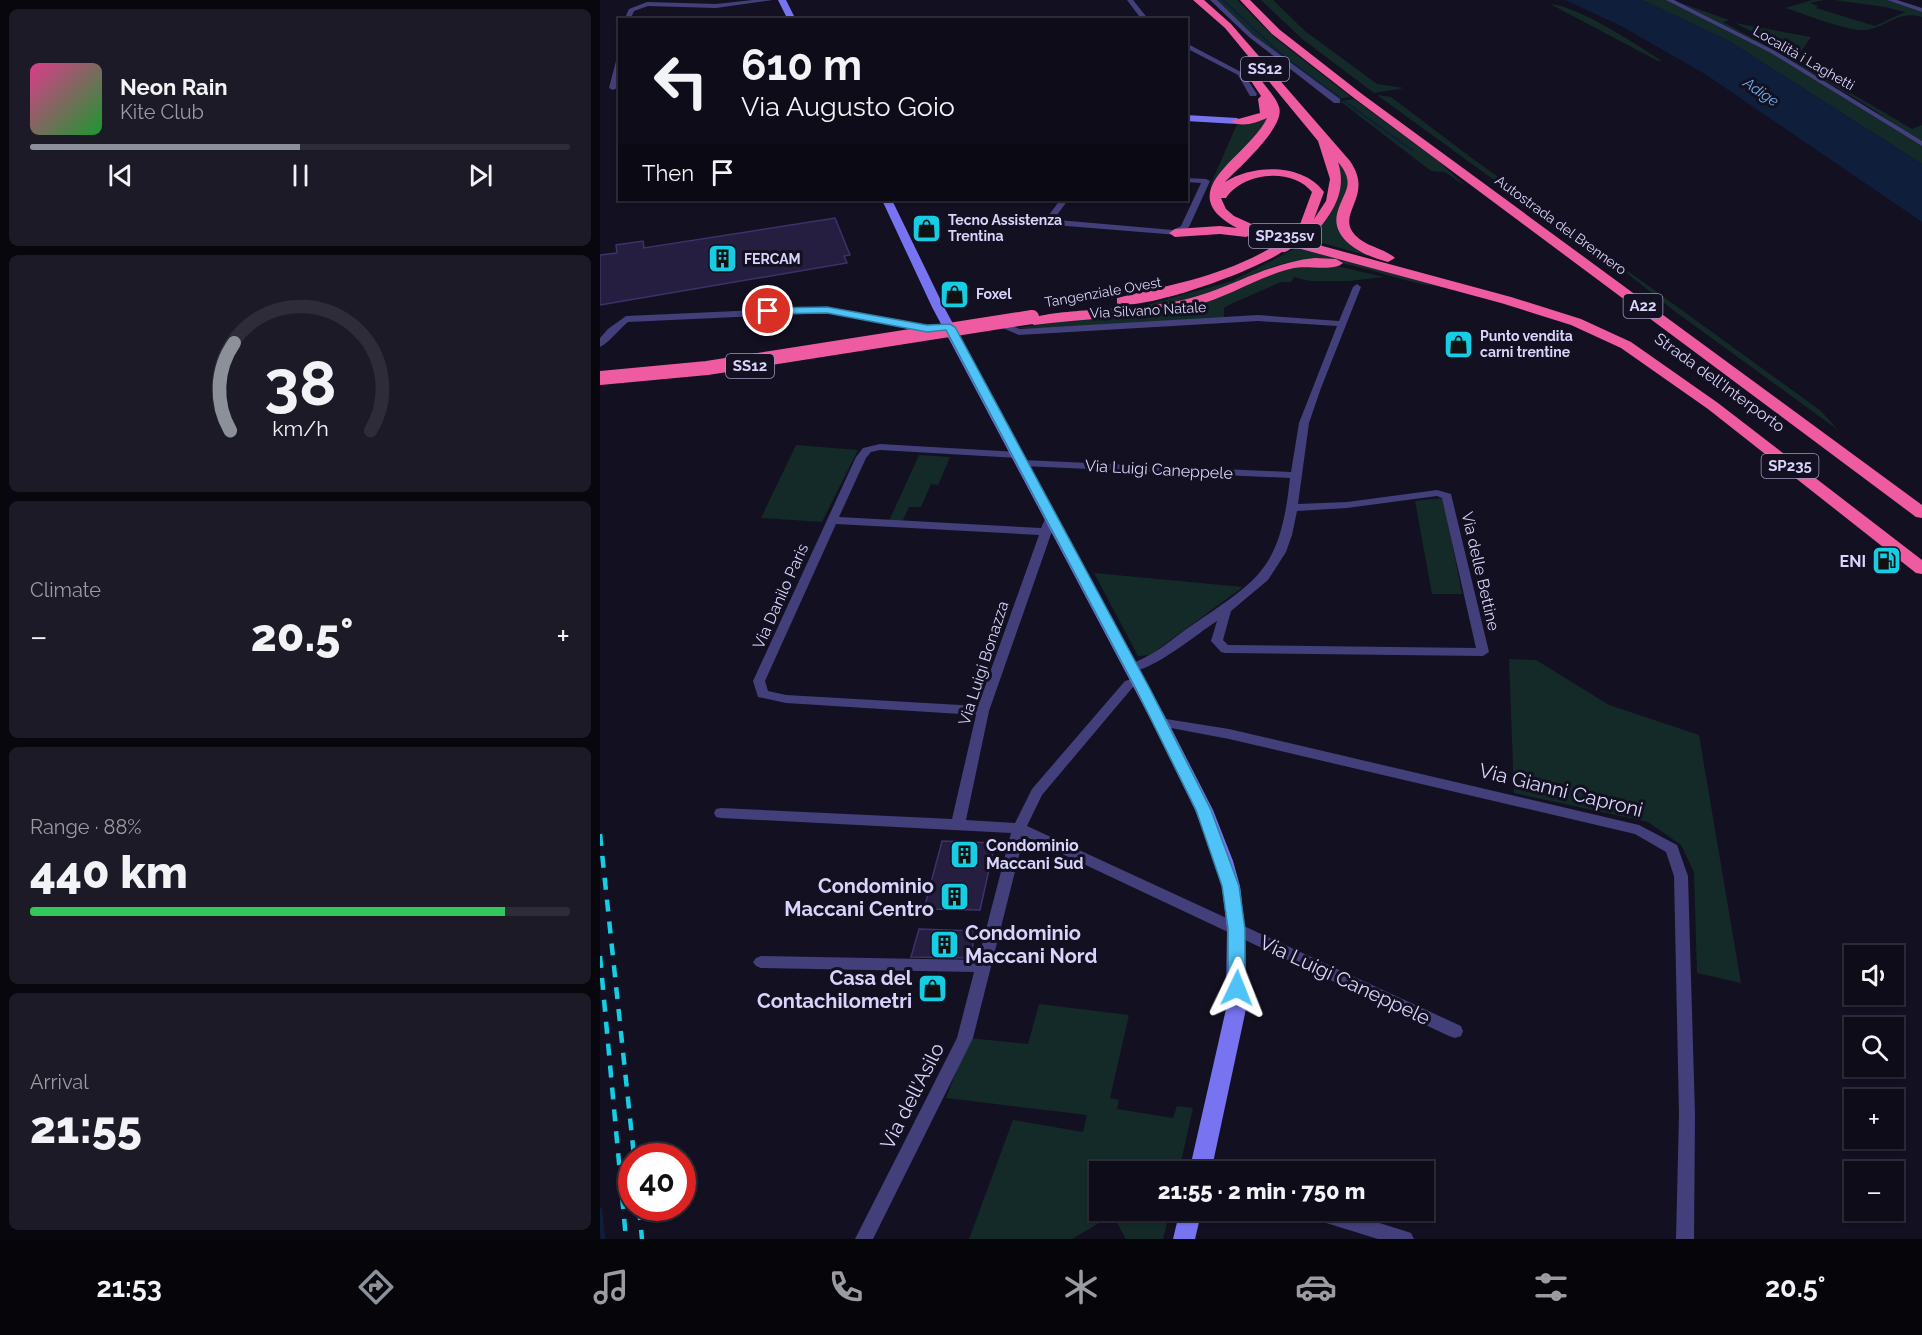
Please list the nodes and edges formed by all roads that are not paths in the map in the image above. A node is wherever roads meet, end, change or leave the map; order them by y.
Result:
1 (770, 0) edge
2 (782, 0) edge
3 (1130, 0) edge
4 (1197, 0) edge
5 (1213, 0) edge
6 (1245, 0) edge
7 (1253, 0) edge
8 (1669, 0) edge
9 (1890, 0) edge
10 (1922, 10) edge
11 (628, 18) edge
12 (791, 18) edge
13 (1143, 18) edge
14 (1188, 46) edge
15 (1246, 57) junction
16 (618, 66) edge
17 (1254, 78) junction
18 (613, 88) dead end
19 (1252, 94) dead end
20 (1365, 96) junction
21 (1337, 101) dead end
22 (1188, 118) edge
23 (1237, 121) joint
24 (1323, 140) junction
25 (1922, 144) edge
26 (1188, 180) edge
27 (888, 201) edge
28 (1063, 201) edge
29 (1175, 233) junction
30 (1292, 238) junction
31 (1357, 287) dead end
32 (1506, 295) junction
33 (1546, 313) junction
34 (1065, 317) junction
35 (1033, 319) junction
36 (1341, 324) junction
37 (954, 326) junction
38 (600, 344) edge
39 (600, 378) edge
40 (600, 383) edge
41 (1021, 459) junction
42 (1294, 475) junction
43 (1922, 502) edge
44 (1291, 508) junction
45 (1922, 513) edge
46 (1052, 517) junction
47 (832, 520) junction
48 (1046, 532) junction
49 (1922, 557) edge
50 (1922, 569) edge
51 (1226, 609) junction
52 (1133, 678) junction
53 (983, 711) junction
54 (1160, 723) junction
55 (721, 813) dead end
56 (958, 823) junction
57 (1019, 828) junction
58 (1236, 929) junction
59 (761, 962) dead end
60 (982, 966) junction
61 (1455, 1031) dead end
62 (1202, 1161) edge
63 (1188, 1221) edge
64 (1346, 1221) edge
65 (864, 1239) edge
66 (1184, 1239) edge
67 (1404, 1239) edge
68 (1685, 1239) edge

1 - 11 street
2 - 12 street
3 - 13 street
4 - 15 highway, Tangenziale Ovest / SS12
4 - 24 highway, Tangenziale Ovest / SS12
5 - 21 street
6 - 20 highway, Autostrada del Brennero / A22
7 - 20 highway, Autostrada del Brennero / A22
8 - 25 street, Località i Laghetti
9 - 10 street
14 - 19 street
15 - 17 highway, SP235sv
15 - 30 highway, Tangenziale Ovest / SS12
16 - 18 street
17 - 23 highway
17 - 30 highway, SP235sv
20 - 43 highway, Autostrada del Brennero / A22
20 - 45 highway, Autostrada del Brennero / A22
22 - 23 street
24 - 30 highway, Tangenziale Ovest / SS12
24 - 32 highway, SP235sv
26 - 29 street
27 - 37 street, Via Luigi Caneppele
28 - 29 street
29 - 30 highway
30 - 32 highway, SP235sv
30 - 33 highway, SP235sv
30 - 34 highway, Tangenziale Ovest / SS12
30 - 35 highway, Tangenziale Ovest / SS12
31 - 36 street
32 - 49 highway, Strada dell'Interporto / SP235
33 - 34 highway, SP235sv
33 - 50 highway, Strada dell'Interporto / SP235
34 - 35 highway, Tangenziale Ovest / SS12
35 - 39 highway, Tangenziale Ovest / SS12, bridge
35 - 40 highway, Tangenziale Ovest / SS12, bridge
36 - 37 street, Via Silvano Natale
36 - 42 street
37 - 38 street, Via Silvano Natale
37 - 41 street, Via Luigi Caneppele
41 - 42 street, Via Luigi Caneppele
41 - 46 street, Via Luigi Caneppele
41 - 47 street, Via Danilo Paris
42 - 44 street
44 - 51 street
44 - 51 street, Via delle Bettine
46 - 48 street, Via Luigi Bonazza
46 - 52 street, Via Luigi Caneppele
47 - 48 street
47 - 53 street, Via Danilo Paris
48 - 53 street, Via Luigi Bonazza
51 - 52 street
52 - 54 street, Via Luigi Caneppele
52 - 57 street, Via dell'Asilo
53 - 56 street, Via Luigi Bonazza
54 - 58 street, Via Luigi Caneppele
54 - 68 street, Via Gianni Caproni
55 - 56 street
56 - 57 street
57 - 58 street
57 - 60 street, Via dell'Asilo
58 - 61 street, Via Luigi Caneppele
58 - 62 street, Via Luigi Caneppele
59 - 60 street
60 - 65 street, Via dell'Asilo
63 - 66 street
64 - 67 street

